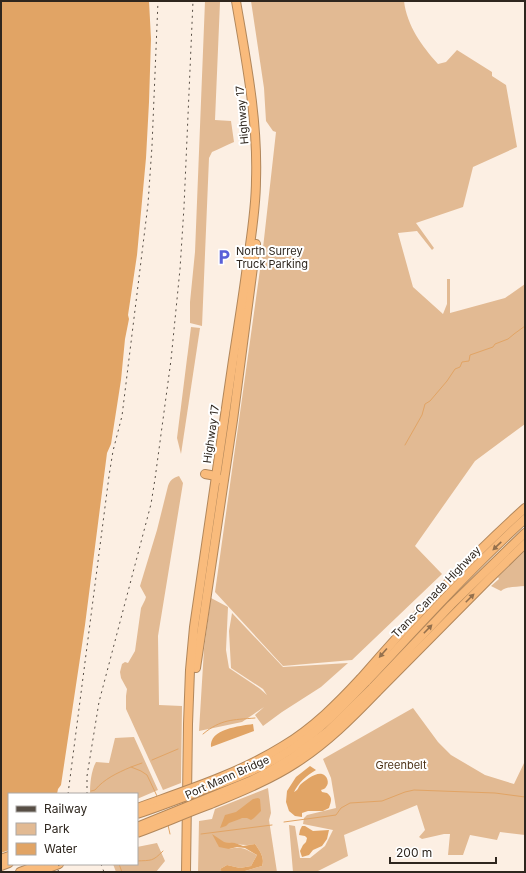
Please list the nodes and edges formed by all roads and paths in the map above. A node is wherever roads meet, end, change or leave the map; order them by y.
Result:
1 (236, 1) edge
2 (241, 1) edge
3 (243, 348) junction
4 (228, 399) junction
5 (205, 474) junction
6 (216, 476) junction
7 (525, 508) edge
8 (525, 519) edge
9 (525, 533) edge
10 (525, 544) edge
11 (206, 546) junction
12 (206, 600) junction
13 (363, 680) junction
14 (374, 690) junction
15 (138, 808) edge
16 (138, 814) edge
17 (138, 827) edge
18 (138, 834) edge
19 (38, 865) edge
20 (56, 865) edge
21 (20, 872) edge
22 (38, 872) edge
23 (186, 872) edge
24 (191, 872) edge

1 - 4 highway, Highway 17
2 - 3 highway, Highway 17
3 - 6 highway
3 - 12 highway, Highway 17
4 - 5 highway
4 - 6 highway, Highway 17
5 - 6 highway
5 - 11 highway
6 - 11 highway, Highway 17
6 - 12 highway
7 -> 13 highway
8 -> 13 highway, Trans-Canada Highway
14 -> 9 highway, Trans-Canada Highway
14 -> 10 highway
11 - 23 highway, Highway 17
12 - 24 highway, Highway 17
13 - 15 highway, bridge
13 - 16 highway, Port Mann Bridge, bridge
14 - 17 highway, Port Mann Bridge, bridge
14 - 18 highway, bridge
19 - 21 highway
20 - 22 highway

